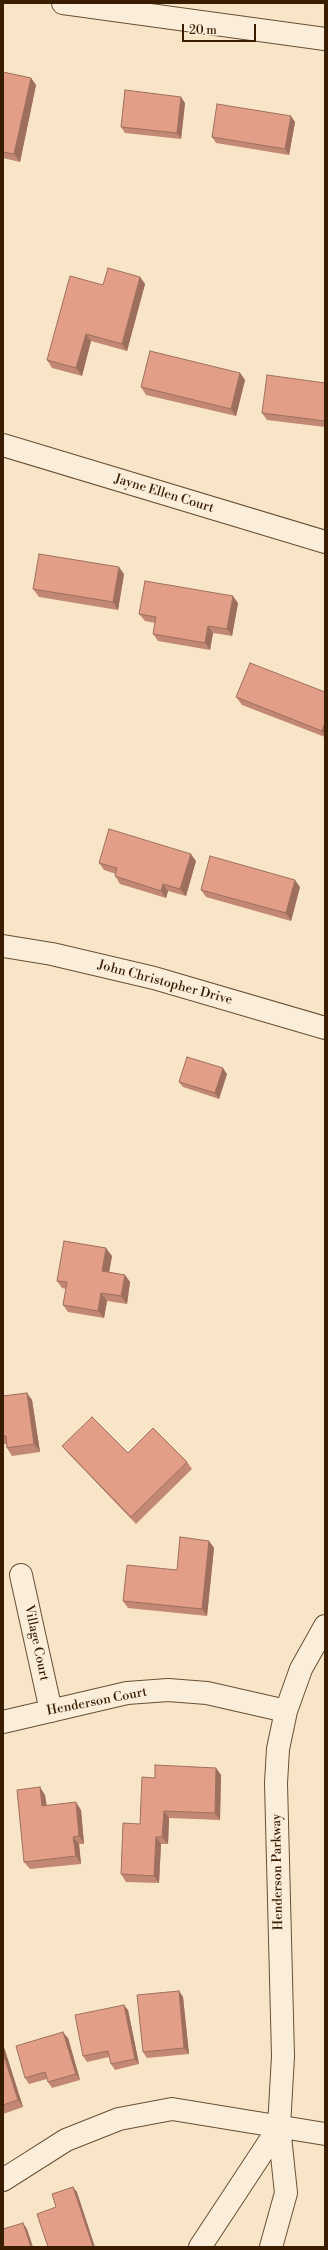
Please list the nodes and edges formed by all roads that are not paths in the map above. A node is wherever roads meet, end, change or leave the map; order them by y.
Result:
1 (63, 3) edge
2 (325, 39) edge
3 (3, 445) edge
4 (325, 542) edge
5 (3, 946) edge
6 (325, 1028) edge
7 (21, 1575) dead end
8 (325, 1626) edge
9 (51, 1710) junction
10 (286, 1711) junction
11 (3, 1722) edge
12 (280, 2127) junction
13 (325, 2134) edge
14 (3, 2180) edge
15 (200, 2247) edge
16 (271, 2247) edge

1 - 2 street
3 - 4 street, Jayne Ellen Court
5 - 6 street, John Christopher Drive
7 - 9 street, Village Court
8 - 10 street, Henderson Parkway
9 - 10 street, Henderson Court
9 - 11 street, Henderson Court
10 - 12 street, Henderson Parkway
12 - 13 street
12 - 14 street
12 - 15 street
12 - 16 street, Henderson Parkway

